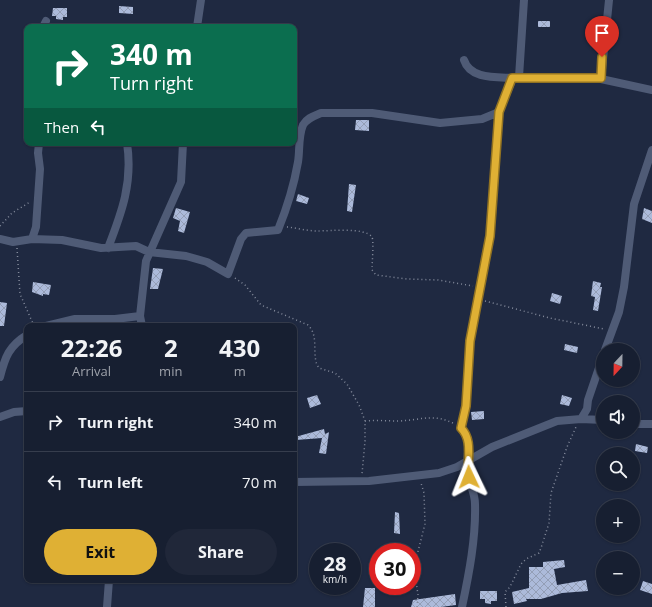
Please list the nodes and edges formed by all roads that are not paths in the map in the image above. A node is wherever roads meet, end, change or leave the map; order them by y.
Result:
1 (201, 0) edge
2 (524, 0) edge
3 (609, 0) edge
4 (197, 24) edge
5 (464, 60) dead end
6 (516, 78) junction
7 (601, 78) junction
8 (652, 90) edge
9 (499, 112) junction
10 (39, 146) edge
11 (127, 146) edge
12 (184, 146) edge
13 (652, 150) edge
14 (0, 238) edge
15 (32, 239) junction
16 (108, 248) junction
17 (149, 252) junction
18 (140, 316) junction
19 (58, 323) edge
20 (141, 323) edge
21 (24, 337) edge
22 (607, 343) edge
23 (0, 377) edge
24 (596, 377) edge
25 (24, 411) edge
26 (0, 417) edge
27 (581, 419) junction
28 (596, 420) edge
29 (640, 424) edge
30 (652, 424) edge
31 (468, 460) junction
32 (297, 482) edge
33 (109, 583) edge
34 (107, 607) edge
35 (462, 607) edge

1 - 4 street
2 - 6 street
3 - 7 street
5 - 6 street
6 - 7 street
6 - 9 street
7 - 8 street
9 - 17 street
9 - 31 street
10 - 15 street
11 - 16 street
12 - 17 street
13 - 22 street
14 - 15 street
15 - 16 street
16 - 17 street
17 - 18 street
18 - 19 street
18 - 20 street
21 - 23 street
24 - 27 street
25 - 26 street
27 - 28 street
27 - 31 street
29 - 30 street
31 - 32 street
31 - 35 street
33 - 34 street

